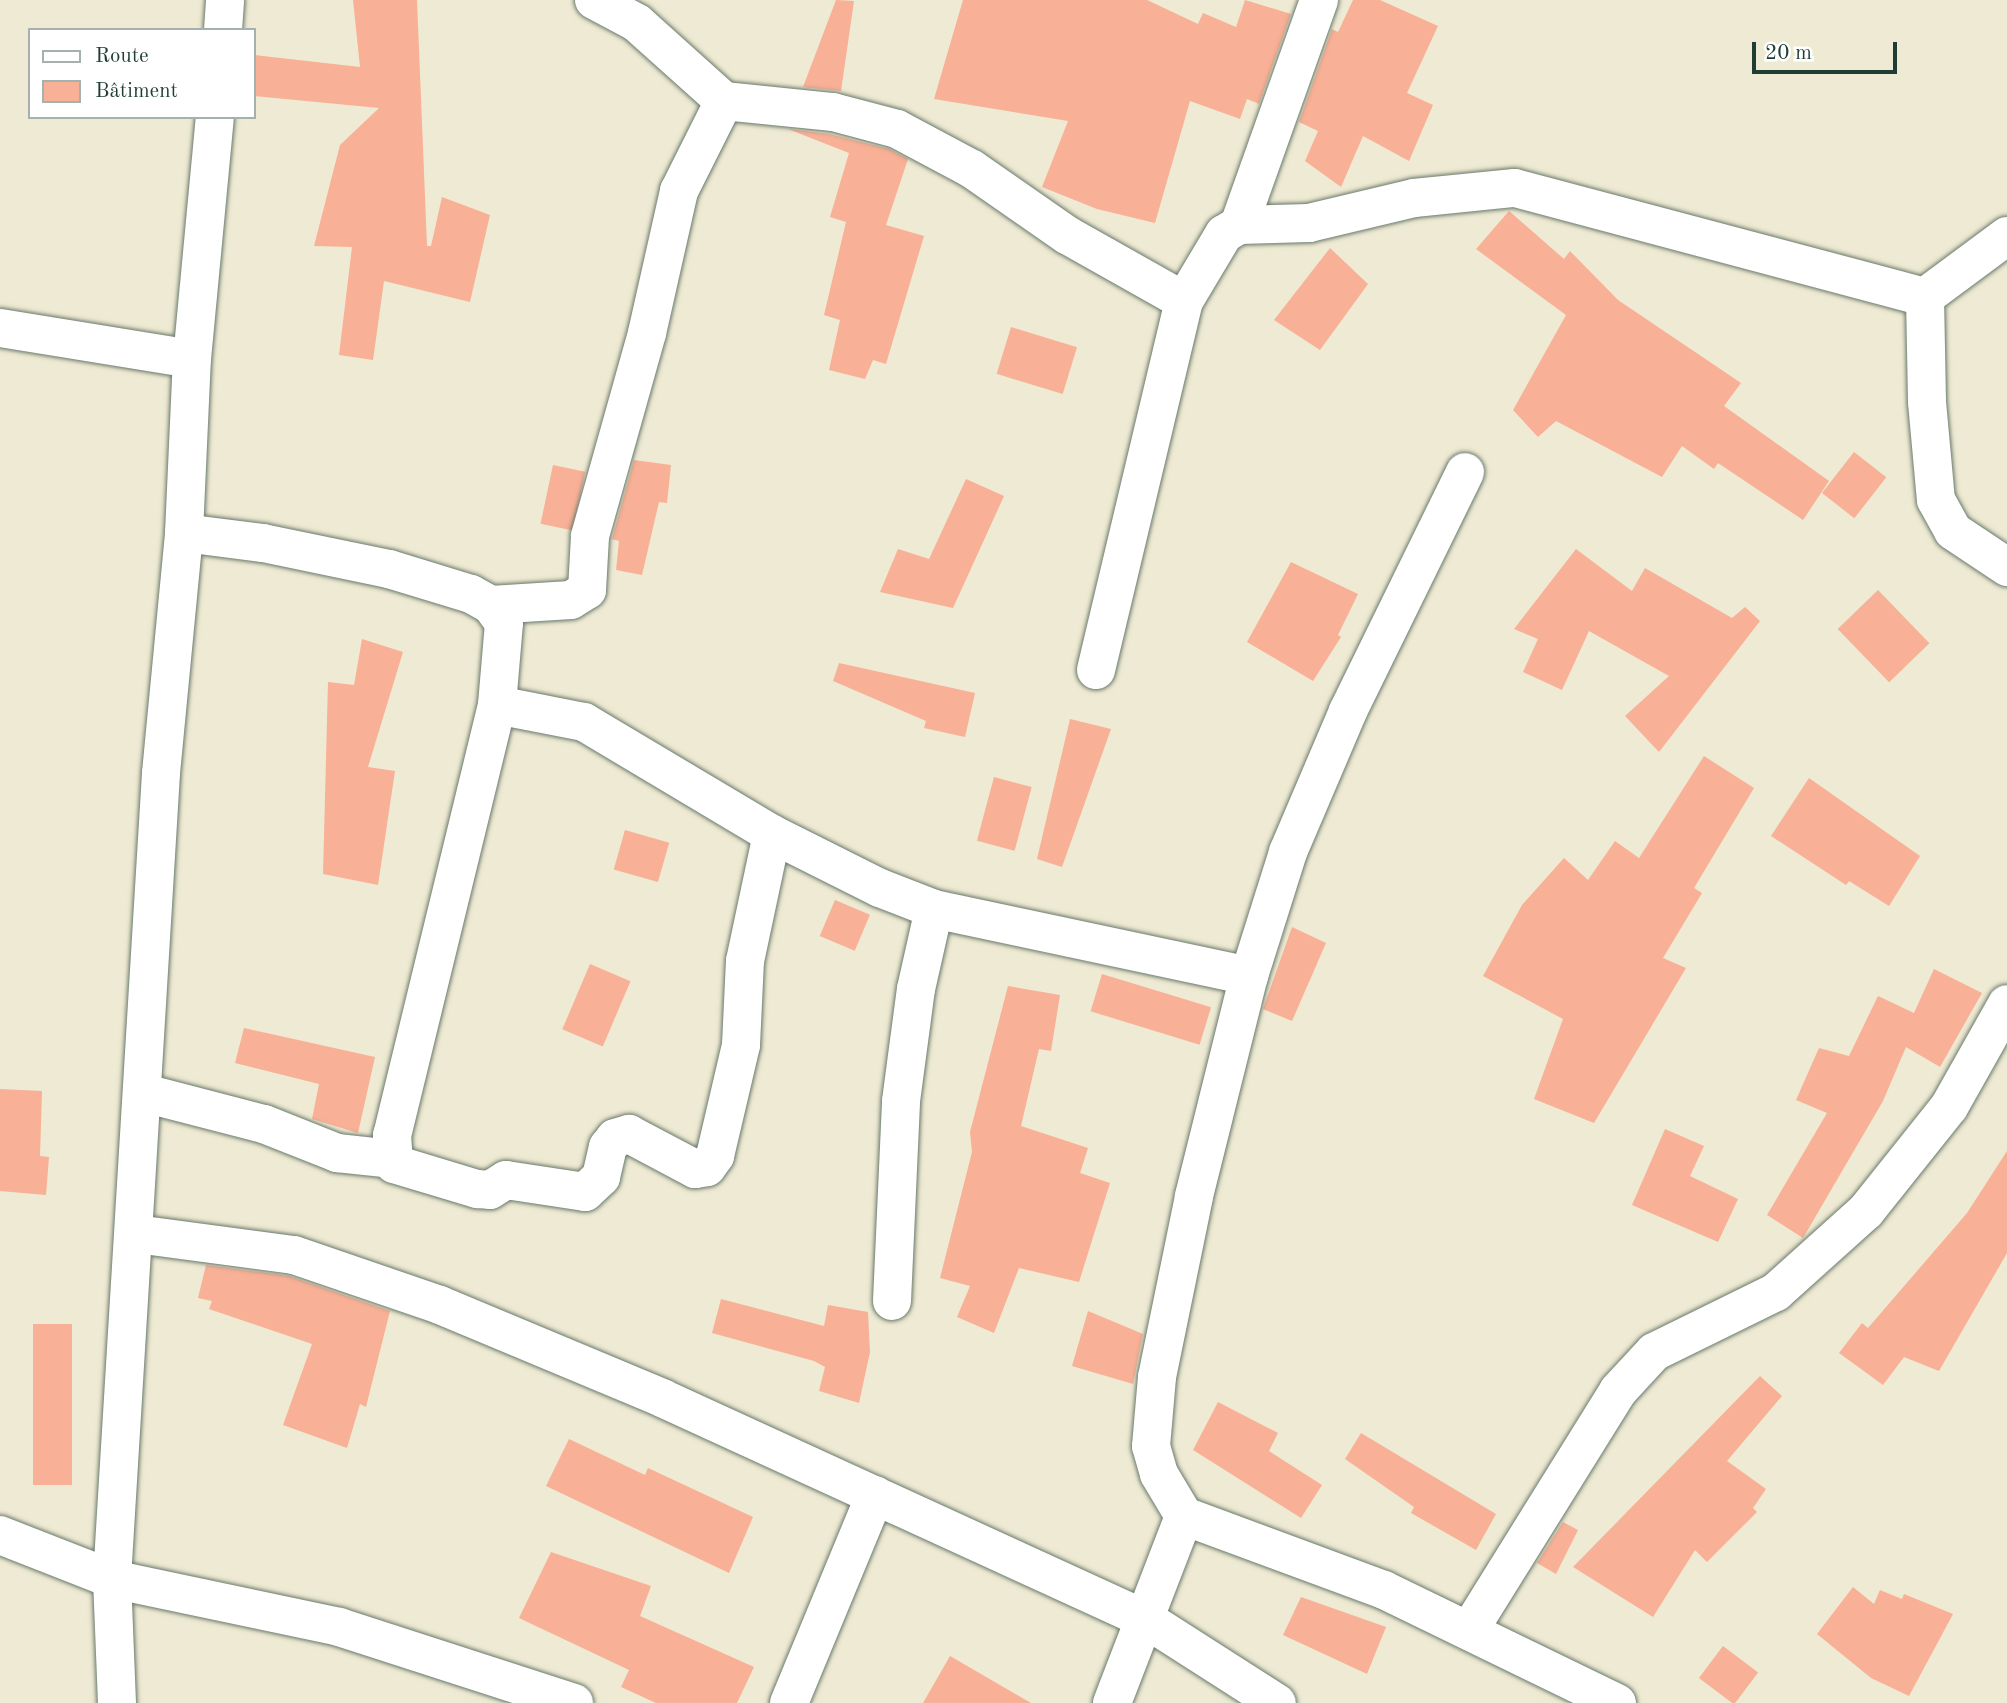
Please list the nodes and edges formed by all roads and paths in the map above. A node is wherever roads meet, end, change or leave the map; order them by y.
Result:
1 (225, 0) edge
2 (594, 0) edge
3 (1319, 0) edge
4 (223, 28) edge
5 (724, 101) junction
6 (215, 119) edge
7 (1239, 225) junction
8 (2005, 240) edge
9 (1925, 297) junction
10 (1184, 301) junction
11 (0, 328) edge
12 (192, 359) junction
13 (1465, 472) dead end
14 (184, 533) junction
15 (2007, 567) edge
16 (491, 605) junction
17 (1096, 670) dead end
18 (497, 705) junction
19 (772, 834) junction
20 (934, 909) junction
21 (1249, 976) junction
22 (2007, 1004) edge
23 (144, 1093) junction
24 (391, 1159) junction
25 (136, 1234) junction
26 (892, 1301) dead end
27 (875, 1495) junction
28 (1184, 1516) junction
29 (0, 1535) edge
30 (112, 1579) junction
31 (1147, 1620) junction
32 (1470, 1629) junction
33 (117, 1703) edge
34 (574, 1703) edge
35 (789, 1703) edge
36 (1112, 1703) edge
37 (1277, 1703) edge
38 (1617, 1703) edge

1 - 4 street
2 - 5 street
3 - 7 street
5 - 10 street
5 - 16 street
6 - 12 street
7 - 9 street
7 - 10 street
8 - 9 street
9 - 15 street
10 - 17 street
11 - 12 street
12 - 14 street
13 - 21 street
14 - 16 street
14 - 23 street
16 - 18 street
18 - 19 street
18 - 24 street
19 - 20 street
19 - 24 street
20 - 21 street
20 - 26 street
21 - 28 street
22 - 32 street
23 - 24 street
23 - 25 street
25 - 27 street
25 - 30 street
27 - 31 street
27 - 35 street
28 - 31 street
28 - 32 street
29 - 30 street
30 - 33 street
30 - 34 street
31 - 36 street
31 - 37 street
32 - 38 street

